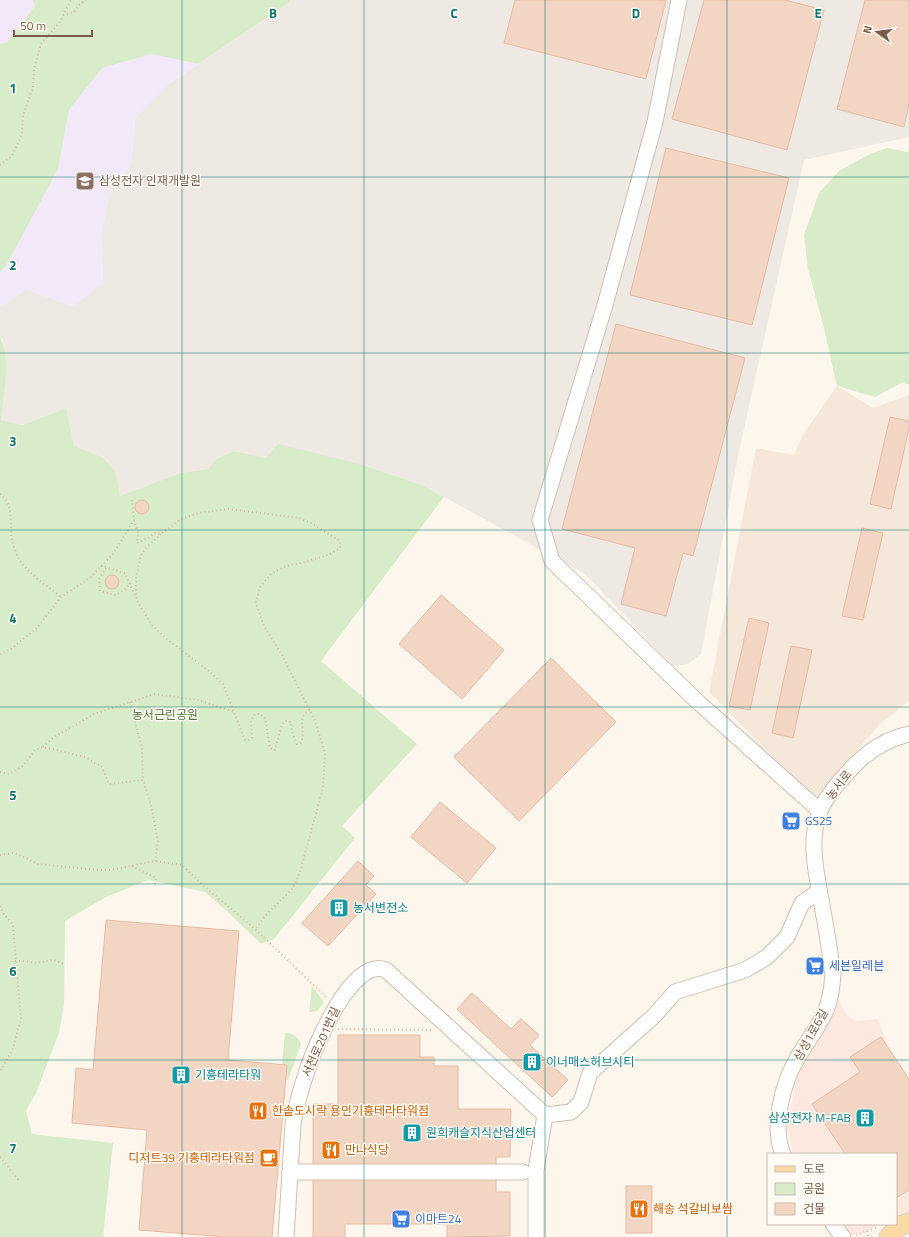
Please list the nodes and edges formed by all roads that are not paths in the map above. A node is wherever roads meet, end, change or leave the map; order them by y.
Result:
1 (679, 0) edge
2 (909, 734) edge
3 (820, 811) junction
4 (819, 891) junction
5 (545, 1115) junction
6 (783, 1153) edge
7 (290, 1172) junction
8 (523, 1172) dead end
9 (909, 1223) edge
10 (834, 1225) edge
11 (909, 1231) edge
12 (887, 1233) edge
13 (849, 1236) edge
14 (286, 1237) edge
15 (536, 1237) edge

1 - 3 street
2 - 3 street, 농서로
3 - 4 street, 농서로
4 - 5 street
4 - 6 street, 삼성1로6길
5 - 7 street, 서천로201번길
5 - 15 street
7 - 8 street
7 - 14 street, 서천로201번길
9 - 12 main road
10 - 13 street
11 - 12 street

